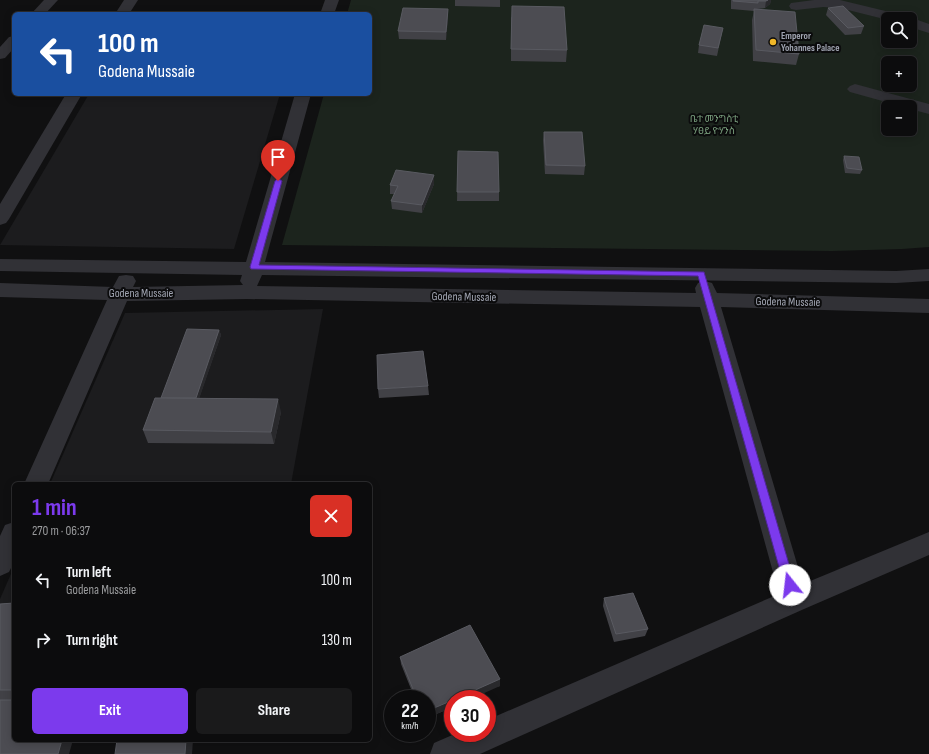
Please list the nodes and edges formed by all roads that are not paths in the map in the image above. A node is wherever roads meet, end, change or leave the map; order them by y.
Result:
1 (51, 0) edge
2 (131, 0) edge
3 (332, 0) edge
4 (796, 6) dead end
5 (40, 12) edge
6 (123, 12) edge
7 (328, 12) edge
8 (881, 14) edge
9 (917, 25) edge
10 (929, 29) edge
11 (12, 42) edge
12 (0, 55) edge
13 (0, 63) edge
14 (12, 63) edge
15 (855, 89) dead end
16 (73, 96) edge
17 (302, 96) edge
18 (929, 109) edge
19 (0, 219) edge
20 (0, 264) edge
21 (132, 266) junction
22 (254, 267) junction
23 (701, 274) junction
24 (929, 275) edge
25 (0, 290) edge
26 (247, 292) junction
27 (120, 294) junction
28 (709, 300) junction
29 (929, 306) edge
30 (37, 482) edge
31 (12, 537) edge
32 (929, 543) edge
33 (0, 564) edge
34 (794, 600) junction
35 (445, 754) edge

1 - 5 street
2 - 6 street
3 - 7 street
4 - 8 street
9 - 10 street
11 - 12 street
13 - 14 street
15 - 18 street
16 - 19 street
17 - 22 street
20 - 21 street
21 - 22 street
21 - 27 street
22 - 23 street
22 - 26 street
23 - 24 street
23 - 28 street
25 - 27 street, Godena Mussaie
26 - 27 street, Godena Mussaie
26 - 28 street, Godena Mussaie
27 - 30 street
28 - 29 street, Godena Mussaie
28 - 34 street
31 - 33 street
32 - 34 street
34 - 35 street

